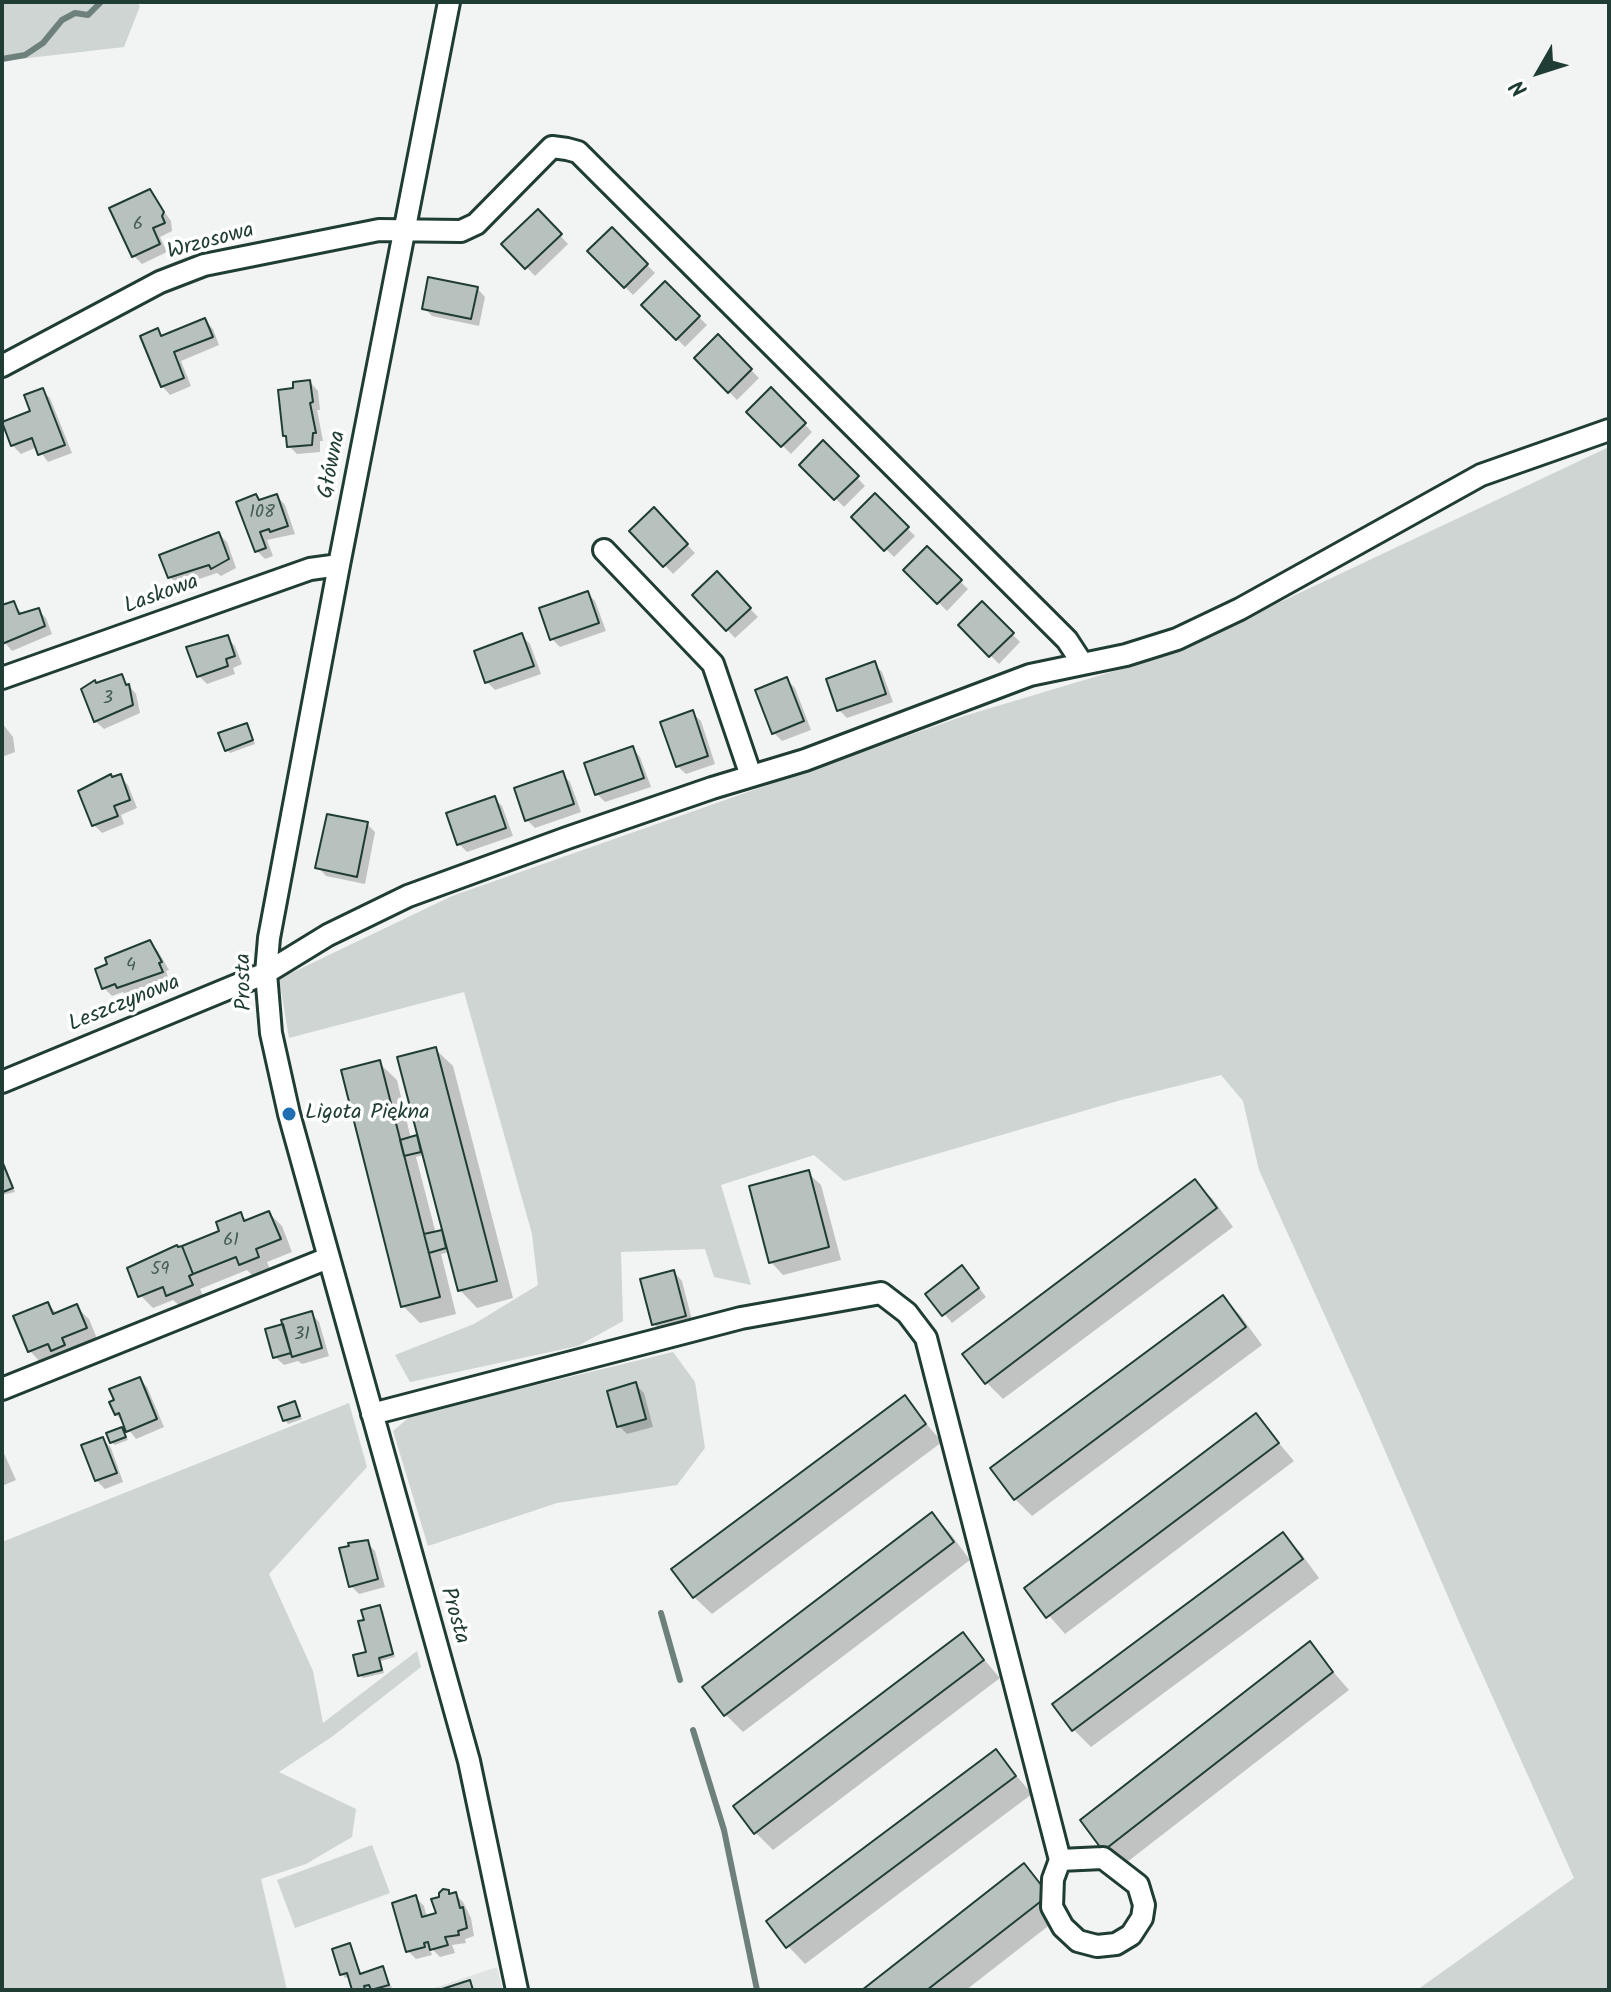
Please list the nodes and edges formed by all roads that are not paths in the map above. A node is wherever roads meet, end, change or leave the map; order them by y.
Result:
1 (449, 2) edge
2 (404, 228) junction
3 (2, 366) edge
4 (1609, 430) edge
5 (604, 550) dead end
6 (339, 565) junction
7 (1082, 663) junction
8 (2, 678) edge
9 (751, 776) junction
10 (269, 938) joint
11 (266, 973) junction
12 (2, 1082) edge
13 (328, 1258) junction
14 (2, 1389) edge
15 (372, 1414) junction
16 (1060, 1860) junction
17 (517, 1990) edge

1 - 2 street, Główna
2 - 3 street, Wrzosowa
2 - 6 street, Główna
2 - 7 street, Wrzosowa
4 - 7 street, Leszczynowa
5 - 9 street
6 - 8 street, Laskowa
6 - 10 street, Główna
7 - 9 street, Leszczynowa
9 - 11 street, Leszczynowa
10 - 11 street, Prosta
11 - 12 street, Leszczynowa
11 - 13 street, Prosta
13 - 14 street
13 - 15 street, Prosta
15 - 16 street
15 - 17 street, Prosta
16 - 16 street

